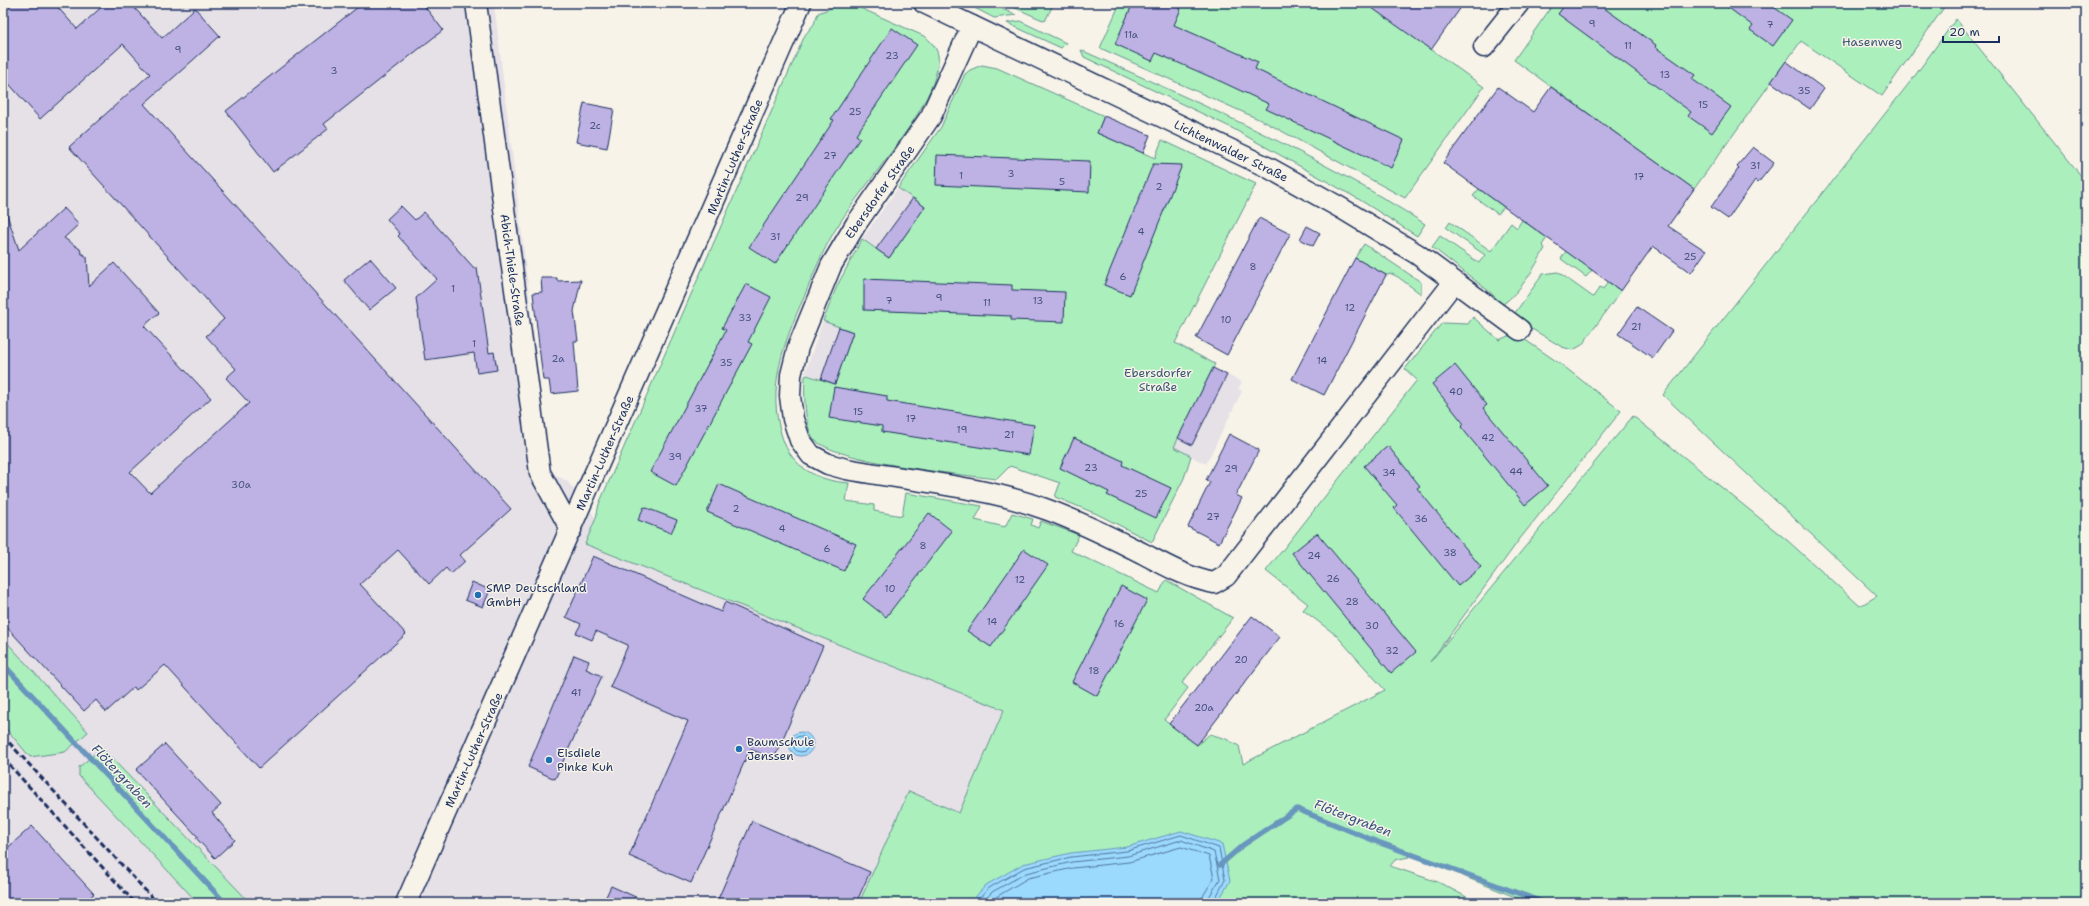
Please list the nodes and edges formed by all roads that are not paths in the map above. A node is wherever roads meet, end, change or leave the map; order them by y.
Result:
1 (476, 3) edge
2 (801, 3) edge
3 (924, 3) edge
4 (1518, 3) edge
5 (972, 26) junction
6 (1484, 48) dead end
7 (1454, 282) junction
8 (1520, 330) dead end
9 (571, 530) junction
10 (406, 903) edge

1 - 9 street, Abich-Thiele-Straße
2 - 9 street, Martin-Luther-Straße
3 - 5 street, Lichtenwalder Straße
4 - 6 street
5 - 7 street, Lichtenwalder Straße
5 - 7 street, Ebersdorfer Straße
7 - 8 street, Lichtenwalder Straße
9 - 10 street, Martin-Luther-Straße

